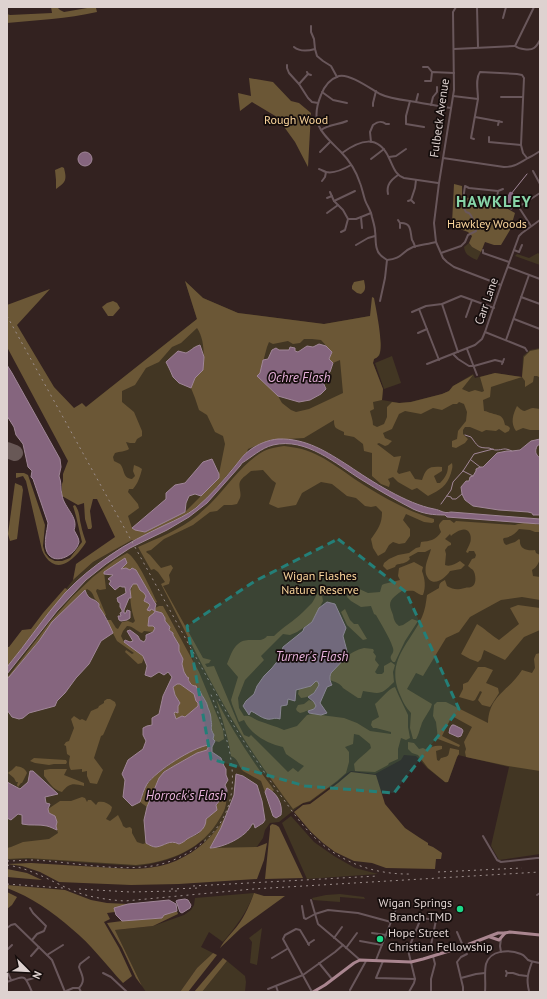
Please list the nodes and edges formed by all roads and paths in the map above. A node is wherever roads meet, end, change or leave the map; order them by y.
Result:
1 (456, 7) edge
2 (477, 7) edge
3 (506, 7) edge
4 (534, 7) edge
5 (503, 18) dead end
6 (312, 26) dead end
7 (307, 30) dead end
8 (311, 30) junction
9 (540, 40) edge
10 (515, 46) junction
11 (478, 47) junction
12 (294, 49) dead end
13 (315, 49) junction
14 (453, 49) junction
15 (287, 64) dead end
16 (423, 67) dead end
17 (432, 72) junction
18 (454, 73) junction
19 (308, 74) dead end
20 (337, 77) junction
21 (425, 81) dead end
22 (299, 84) junction
23 (437, 87) dead end
24 (322, 92) junction
25 (376, 92) junction
26 (418, 94) dead end
27 (454, 96) junction
28 (501, 96) dead end
29 (523, 97) junction
30 (478, 99) junction
31 (410, 101) junction
32 (416, 102) junction
33 (318, 103) junction
34 (346, 103) dead end
35 (372, 104) dead end
36 (430, 105) junction
37 (451, 108) junction
38 (475, 117) junction
39 (347, 121) dead end
40 (343, 122) junction
41 (389, 124) dead end
42 (498, 125) dead end
43 (345, 126) dead end
44 (424, 127) dead end
45 (321, 130) junction
46 (489, 137) dead end
47 (467, 138) dead end
48 (471, 138) junction
49 (474, 139) dead end
50 (485, 141) dead end
51 (330, 142) junction
52 (371, 142) junction
53 (489, 142) junction
54 (521, 145) junction
55 (321, 146) dead end
56 (406, 148) dead end
57 (323, 149) junction
58 (384, 149) junction
59 (540, 151) edge
60 (320, 152) dead end
61 (342, 153) junction
62 (389, 157) junction
63 (442, 158) junction
64 (527, 158) junction
65 (371, 159) dead end
66 (351, 165) junction
67 (320, 169) dead end
68 (326, 172) junction
69 (533, 172) dead end
70 (398, 175) junction
71 (416, 180) junction
72 (322, 181) dead end
73 (439, 183) junction
74 (540, 184) edge
75 (503, 189) dead end
76 (355, 191) dead end
77 (498, 191) junction
78 (330, 192) dead end
79 (540, 193) edge
80 (388, 194) dead end
81 (332, 196) junction
82 (327, 198) dead end
83 (497, 198) dead end
84 (334, 201) junction
85 (414, 202) dead end
86 (338, 205) junction
87 (327, 213) dead end
88 (371, 213) junction
89 (361, 217) junction
90 (348, 220) junction
91 (398, 220) dead end
92 (540, 220) edge
93 (400, 223) junction
94 (531, 226) junction
95 (362, 228) dead end
96 (400, 228) dead end
97 (341, 232) dead end
98 (375, 236) junction
99 (357, 240) dead end
100 (436, 242) junction
101 (359, 244) junction
102 (356, 245) dead end
103 (522, 245) dead end
104 (415, 247) junction
105 (484, 250) dead end
106 (514, 250) junction
107 (441, 253) junction
108 (387, 260) junction
109 (509, 262) junction
110 (508, 267) junction
111 (529, 274) junction
112 (540, 279) edge
113 (501, 285) junction
114 (522, 298) junction
115 (472, 300) junction
116 (380, 301) dead end
117 (442, 304) junction
118 (540, 304) edge
119 (494, 308) junction
120 (419, 309) junction
121 (412, 312) dead end
122 (467, 316) dead end
123 (514, 319) junction
124 (427, 329) junction
125 (540, 329) edge
126 (485, 332) junction
127 (418, 333) dead end
128 (506, 340) junction
129 (467, 348) junction
130 (527, 351) dead end
131 (458, 352) junction
132 (453, 354) junction
133 (439, 360) junction
134 (503, 362) dead end
135 (427, 364) dead end
136 (474, 366) junction
137 (477, 375) dead end
138 (483, 836) dead end
139 (540, 858) edge
140 (311, 900) dead end
141 (302, 906) dead end
142 (30, 908) dead end
143 (396, 909) dead end
144 (315, 914) junction
145 (391, 922) junction
146 (342, 927) dead end
147 (7, 928) edge
148 (457, 932) dead end
149 (357, 933) dead end
150 (372, 933) dead end
151 (386, 935) junction
152 (540, 935) edge
153 (498, 937) junction
154 (334, 938) junction
155 (32, 940) junction
156 (314, 940) dead end
157 (360, 941) dead end
158 (7, 944) edge
159 (63, 945) dead end
160 (343, 945) junction
161 (382, 945) junction
162 (464, 946) junction
163 (10, 947) dead end
164 (39, 947) junction
165 (346, 948) junction
166 (288, 949) junction
167 (433, 952) junction
168 (501, 952) junction
169 (467, 954) dead end
170 (47, 955) junction
171 (31, 956) dead end
172 (89, 957) dead end
173 (272, 958) dead end
174 (360, 960) junction
175 (366, 960) junction
176 (376, 960) junction
177 (383, 960) junction
178 (453, 961) dead end
179 (411, 962) junction
180 (457, 962) junction
181 (532, 962) junction
182 (319, 963) junction
183 (540, 963) edge
184 (7, 971) edge
185 (485, 973) junction
186 (507, 973) dead end
187 (103, 974) dead end
188 (303, 975) junction
189 (527, 976) junction
190 (34, 978) dead end
191 (461, 978) junction
192 (332, 979) junction
193 (415, 979) junction
194 (11, 980) junction
195 (27, 980) junction
196 (7, 982) edge
197 (276, 986) junction
198 (79, 988) junction
199 (268, 989) dead end
200 (350, 990) dead end
201 (463, 991) edge
202 (529, 991) edge
203 (32, 992) edge
204 (64, 992) edge
205 (81, 992) edge
206 (127, 992) edge
207 (278, 992) edge
208 (312, 992) edge
209 (409, 992) edge
210 (431, 992) edge
211 (466, 992) edge
212 (484, 992) edge

1 - 14 street, Fulbeck Avenue
2 - 11 street
3 - 5 street
4 - 10 street
6 - 8 street
7 - 8 street
8 - 13 street
9 - 10 street
10 - 11 street
11 - 14 street
12 - 13 street
13 - 20 street
14 - 18 street, Fulbeck Avenue
15 - 22 street
16 - 17 street
17 - 18 street
17 - 21 street
18 - 27 street, Fulbeck Avenue
19 - 22 street
20 - 24 street
20 - 25 street
22 - 33 street
23 - 36 street
24 - 33 street
24 - 34 street
25 - 31 street
25 - 35 street
26 - 32 street
27 - 30 street
27 - 37 street, Fulbeck Avenue
28 - 29 street
29 - 30 street
29 - 54 street
30 - 38 street
31 - 32 street
31 - 44 street
32 - 36 street
33 - 45 street
36 - 37 street
37 - 63 street, Fulbeck Avenue
38 - 42 street
38 - 48 street
39 - 40 street
40 - 43 street
40 - 45 street
41 - 52 street
45 - 51 street
46 - 53 street
47 - 48 street
48 - 49 street
50 - 53 street
51 - 57 street
51 - 61 street
52 - 58 street
52 - 61 street
53 - 54 street
54 - 64 street
55 - 57 street
56 - 62 street
57 - 60 street
58 - 62 street
58 - 65 street
59 - 64 street
61 - 66 street
62 - 70 street
63 - 64 street
63 - 73 street, Fulbeck Avenue
66 - 68 street
66 - 88 street
67 - 68 street
68 - 72 street
69 - 74 street
70 - 71 street
70 - 80 street
71 - 73 street
71 - 85 street
73 - 100 street, Fulbeck Avenue
75 - 77 street
76 - 84 street
77 - 83 street
77 - 107 street
78 - 81 street
79 - 94 street
81 - 82 street
81 - 84 street
84 - 86 street
86 - 87 street
86 - 90 street
88 - 89 street
88 - 98 street
89 - 90 street
89 - 95 street
90 - 97 street
91 - 93 street
92 - 94 street, Carr Lane
93 - 96 street
93 - 104 street
94 - 106 street, Carr Lane
98 - 101 street
98 - 108 street
99 - 101 street
100 - 104 street
100 - 107 street, Fulbeck Avenue
101 - 102 street
103 - 106 street
104 - 108 street
105 - 109 street
106 - 109 street, Carr Lane
107 - 113 street, Fulbeck Avenue
108 - 116 street
109 - 110 street, Carr Lane
110 - 111 street
110 - 113 street, Carr Lane
111 - 112 street
111 - 114 street
113 - 119 street, Carr Lane
114 - 118 street
114 - 123 street
115 - 117 street
115 - 119 street
115 - 122 street
117 - 120 street
117 - 131 street
119 - 126 street, Carr Lane
120 - 121 street
120 - 124 street
123 - 125 street
123 - 128 street
124 - 127 street
124 - 133 street
126 - 128 street
126 - 129 street, Carr Lane
128 - 130 street
129 - 131 street, Carr Lane
129 - 136 street
131 - 132 street, Carr Lane
132 - 133 street, Carr Lane
132 - 136 street
133 - 135 street, Carr Lane
134 - 136 street
136 - 137 street
138 - 139 street
140 - 144 street
141 - 144 street
142 - 155 street
143 - 145 street
144 - 145 street
144 - 154 street
145 - 151 street
146 - 154 street
147 - 155 street
148 - 162 street
149 - 165 street
150 - 151 street
151 - 161 street
152 - 153 main road
153 - 162 main road
153 - 168 street
154 - 160 street
155 - 164 street
156 - 166 street
157 - 161 street
158 - 163 street
159 - 170 street
160 - 165 street
160 - 182 street
161 - 176 street
162 - 167 main road
164 - 170 street
164 - 171 street
165 - 174 street
166 - 173 street
166 - 188 street
167 - 179 main road
167 - 179 street
167 - 210 street
168 - 181 street
168 - 185 street
169 - 180 street
170 - 204 street
172 - 198 street
174 - 175 main road
174 - 192 main road
175 - 176 main road
175 - 200 street
176 - 177 main road
177 - 179 main road
177 - 193 street
178 - 180 street
179 - 193 street
180 - 191 street
181 - 183 street
181 - 189 street
182 - 188 street
182 - 192 street
184 - 194 street
185 - 191 street
185 - 212 street
186 - 189 street
187 - 206 street
188 - 197 street
188 - 208 street
189 - 202 street
190 - 195 street
191 - 201 street
192 - 208 main road
193 - 209 street
194 - 195 street
194 - 196 street
195 - 203 street
197 - 199 street
197 - 207 street
198 - 204 street
198 - 205 street
201 - 211 street

